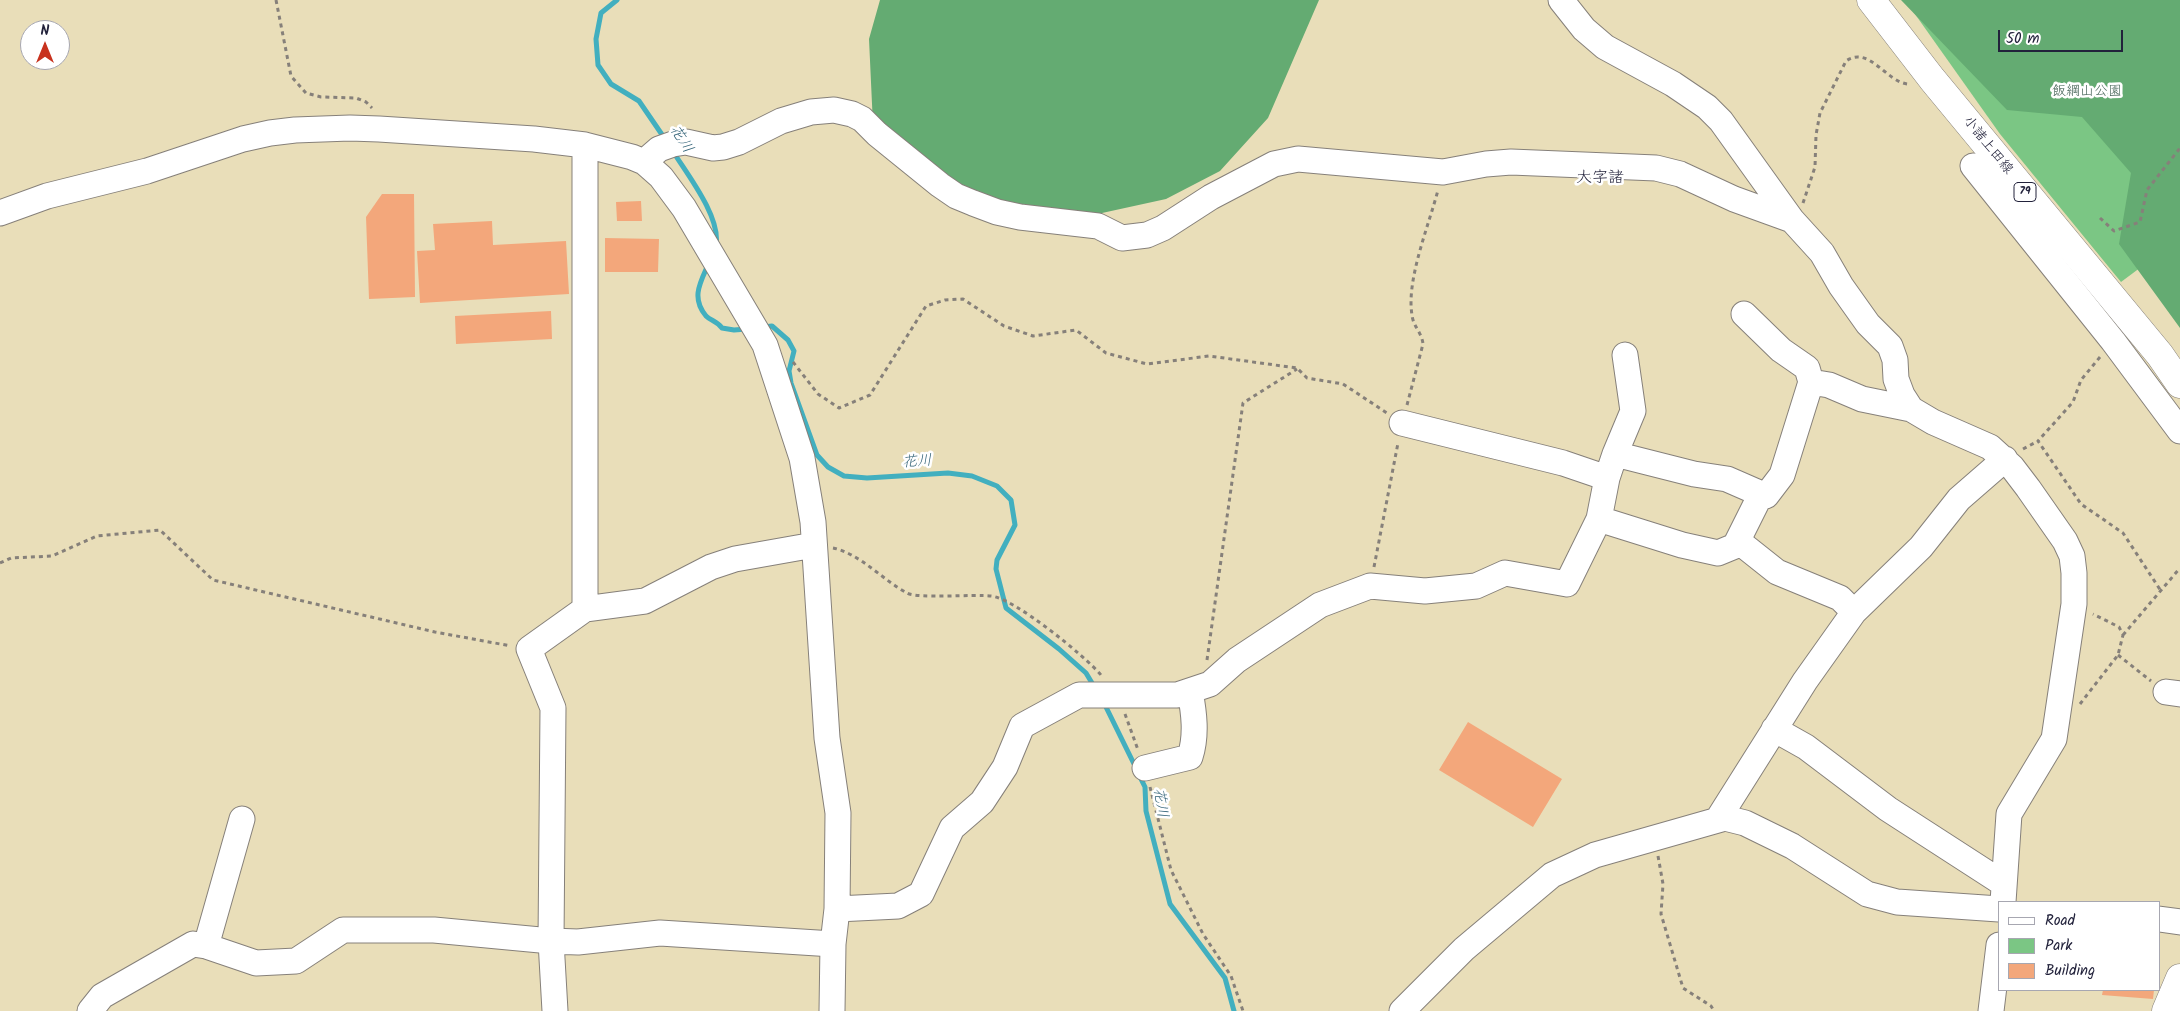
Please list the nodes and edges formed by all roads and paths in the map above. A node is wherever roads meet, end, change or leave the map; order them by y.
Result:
1 (276, 0) edge
2 (1561, 0) edge
3 (1871, 0) edge
4 (1932, 79) junction
5 (379, 129) junction
6 (585, 145) junction
7 (2180, 148) edge
8 (644, 162) junction
9 (1973, 166) dead end
10 (1443, 172) junction
11 (0, 213) edge
12 (2100, 218) dead end
13 (1792, 220) junction
14 (1744, 314) dead end
15 (2113, 341) junction
16 (1625, 355) dead end
17 (791, 359) dead end
18 (1297, 368) junction
19 (1811, 382) junction
20 (2180, 384) edge
21 (1910, 409) junction
22 (1402, 423) junction
23 (2180, 431) edge
24 (1615, 454) junction
25 (2005, 459) junction
26 (1608, 478) junction
27 (1761, 494) junction
28 (1599, 519) junction
29 (1738, 541) junction
30 (814, 545) junction
31 (0, 563) edge
32 (2180, 568) edge
33 (1370, 586) junction
34 (2161, 590) junction
35 (2074, 604) junction
36 (585, 609) junction
37 (1854, 612) junction
38 (2123, 634) junction
39 (529, 649) junction
40 (2118, 655) junction
41 (1196, 689) junction
42 (2173, 693) edge
43 (1118, 694) junction
44 (2077, 708) dead end
45 (1774, 729) junction
46 (1145, 768) junction
47 (242, 820) dead end
48 (1718, 820) junction
49 (1655, 838) junction
50 (2004, 893) edge
51 (837, 909) junction
52 (1998, 909) edge
53 (2160, 919) edge
54 (2180, 922) edge
55 (551, 941) junction
56 (832, 944) junction
57 (206, 946) junction
58 (1998, 953) edge
59 (2180, 978) edge
60 (90, 1011) edge
61 (555, 1011) edge
62 (832, 1011) edge
63 (1243, 1011) edge
64 (1402, 1011) edge
65 (1714, 1011) edge
66 (1991, 1011) edge
67 (2166, 1011) edge

1 - 5 path
2 - 13 street
3 - 4 main road, 小諸上田線 / 79
4 - 13 path
4 - 20 main road, 小諸上田線 / 79
5 - 6 street
5 - 11 street
6 - 8 street
6 - 36 street
7 - 12 path
8 - 10 street
8 - 30 street
9 - 15 street
10 - 13 street
10 - 22 path
13 - 21 street
14 - 19 street
15 - 23 street
15 - 34 path
16 - 24 street
17 - 18 path
18 - 22 path
18 - 41 path
19 - 21 street
19 - 27 street
21 - 25 street
22 - 26 street
22 - 33 path
24 - 26 street
24 - 27 street
25 - 35 street
25 - 37 street
26 - 28 street
27 - 29 street
28 - 29 street
28 - 33 street
29 - 37 street
30 - 36 street
30 - 43 path
30 - 51 street
31 - 39 path
32 - 34 path
33 - 41 street
34 - 38 path
35 - 38 path
35 - 50 street
36 - 39 street
37 - 45 street
38 - 40 path
39 - 55 street
40 - 42 path
40 - 44 path
41 - 43 street
41 - 46 street
43 - 46 path
43 - 51 street
45 - 48 street
45 - 50 street
46 - 63 path
47 - 57 street
48 - 49 street
48 - 52 street
49 - 64 street
49 - 65 path
51 - 56 street
53 - 54 street
55 - 56 street
55 - 57 street
55 - 61 street
56 - 62 street
57 - 60 street
58 - 66 street
59 - 67 main road

